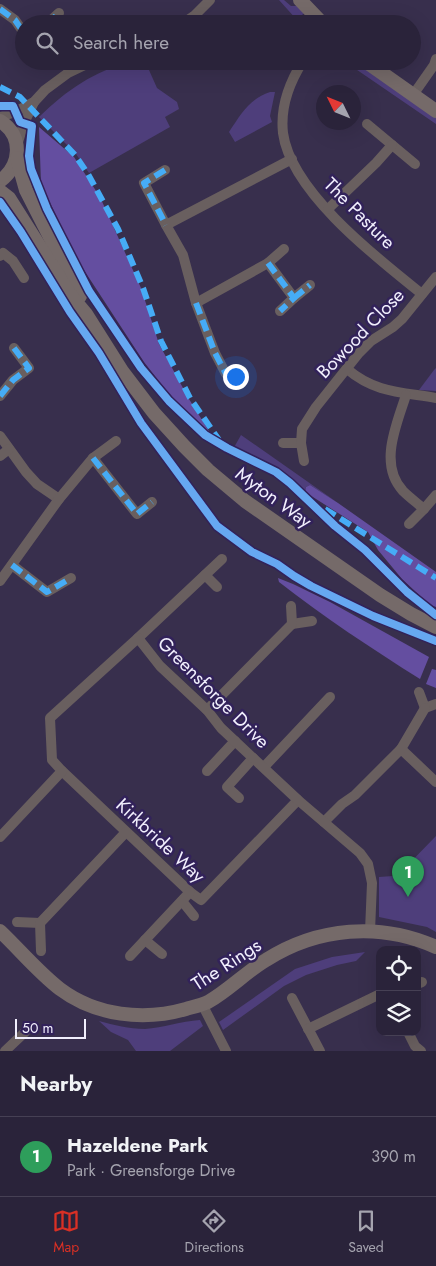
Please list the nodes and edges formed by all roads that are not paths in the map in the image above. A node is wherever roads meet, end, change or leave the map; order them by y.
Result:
1 (210, 0) edge
2 (300, 0) edge
3 (0, 9) edge
4 (195, 15) edge
5 (314, 15) edge
6 (15, 20) edge
7 (436, 59) edge
8 (74, 70) edge
9 (297, 70) edge
10 (378, 70) edge
11 (413, 95) junction
12 (34, 102) junction
13 (436, 111) edge
14 (0, 117) edge
15 (0, 121) edge
16 (367, 124) dead end
17 (392, 145) junction
18 (17, 152) junction
19 (292, 159) junction
20 (415, 164) dead end
21 (165, 170) dead end
22 (0, 181) edge
23 (0, 191) edge
24 (328, 209) junction
25 (166, 225) junction
26 (284, 249) dead end
27 (1, 253) edge
28 (268, 263) junction
29 (436, 277) edge
30 (24, 278) dead end
31 (310, 285) dead end
32 (422, 294) junction
33 (294, 298) junction
34 (196, 302) junction
35 (280, 311) dead end
36 (86, 314) junction
37 (14, 348) dead end
38 (347, 369) junction
39 (242, 371) dead end
40 (406, 395) junction
41 (0, 396) edge
42 (436, 398) edge
43 (0, 436) edge
44 (116, 441) dead end
45 (283, 443) dead end
46 (301, 443) junction
47 (9, 449) junction
48 (0, 456) edge
49 (93, 458) junction
50 (304, 461) dead end
51 (436, 495) edge
52 (59, 500) junction
53 (152, 502) dead end
54 (424, 508) junction
55 (409, 524) dead end
56 (222, 559) dead end
57 (12, 564) junction
58 (204, 575) junction
59 (71, 578) dead end
60 (0, 581) edge
61 (217, 587) dead end
62 (291, 606) dead end
63 (312, 621) dead end
64 (292, 624) junction
65 (436, 627) edge
66 (138, 638) junction
67 (420, 692) dead end
68 (330, 697) dead end
69 (436, 704) edge
70 (425, 708) junction
71 (208, 710) junction
72 (235, 741) junction
73 (401, 749) junction
74 (253, 758) junction
75 (264, 768) junction
76 (207, 770) dead end
77 (62, 771) junction
78 (436, 782) edge
79 (239, 798) dead end
80 (298, 800) junction
81 (0, 820) edge
82 (324, 822) junction
83 (9, 828) junction
84 (126, 832) junction
85 (0, 837) edge
86 (190, 892) junction
87 (182, 901) junction
88 (194, 916) dead end
89 (17, 922) dead end
90 (40, 923) junction
91 (0, 931) edge
92 (370, 931) junction
93 (145, 940) junction
94 (436, 947) edge
95 (41, 951) dead end
96 (162, 954) dead end
97 (130, 956) dead end
98 (376, 996) edge
99 (292, 998) dead end
100 (202, 1004) junction
101 (308, 1028) junction
102 (24, 1032) dead end
103 (410, 1036) edge
104 (7, 1050) edge
105 (226, 1051) edge
106 (320, 1051) edge
107 (421, 1051) edge

1 - 4 street
2 - 5 street
3 - 6 street
7 - 11 street
8 - 12 street
9 - 19 street, The Pasture
10 - 11 street
11 - 13 street
12 - 14 street
12 - 18 street
15 - 18 street, Myton Way
16 - 17 street
17 - 20 street
17 - 24 street
18 - 22 street
18 - 36 street, Myton Way
19 - 24 street, The Pasture
19 - 25 street
21 - 25 street
23 - 36 street, Myton Way
24 - 32 street, The Pasture
25 - 34 street
26 - 28 street
27 - 30 street
28 - 33 street
28 - 34 street
29 - 32 street, Bowood Close
31 - 33 street
32 - 38 street, Bowood Close
33 - 35 street
34 - 39 street
36 - 65 street, Myton Way
37 - 41 street
38 - 40 street
38 - 46 street, Bowood Close
40 - 42 street
40 - 54 street
43 - 47 street
44 - 49 street
45 - 46 street
46 - 50 street, Bowood Close
47 - 48 street
47 - 52 street
49 - 52 street
49 - 53 street
51 - 54 street
52 - 57 street
54 - 55 street
56 - 58 street
57 - 59 street
57 - 60 street
58 - 61 street
58 - 66 street
62 - 64 street
63 - 64 street
64 - 71 street
66 - 71 street, Greensforge Drive
66 - 77 street, Greensforge Drive
67 - 70 street
68 - 75 street
69 - 70 street
70 - 73 street
71 - 72 street, Greensforge Drive
72 - 74 street, Greensforge Drive
72 - 76 street
73 - 78 street
73 - 82 street
74 - 75 street, Greensforge Drive
74 - 79 street
75 - 80 street, Greensforge Drive
77 - 83 street
77 - 84 street, Kirkbride Way
80 - 82 street, Greensforge Drive
80 - 86 street, Kirkbride Way
81 - 83 street
82 - 92 street, Greensforge Drive
83 - 85 street
84 - 86 street, Kirkbride Way
84 - 90 street
86 - 87 street
87 - 88 street
87 - 93 street
89 - 90 street
90 - 95 street
91 - 100 street, The Rings
92 - 94 street, The Rings
92 - 100 street, The Rings
93 - 96 street
93 - 97 street
98 - 101 street
99 - 101 street
100 - 105 street
101 - 106 street
102 - 104 street
103 - 107 street

